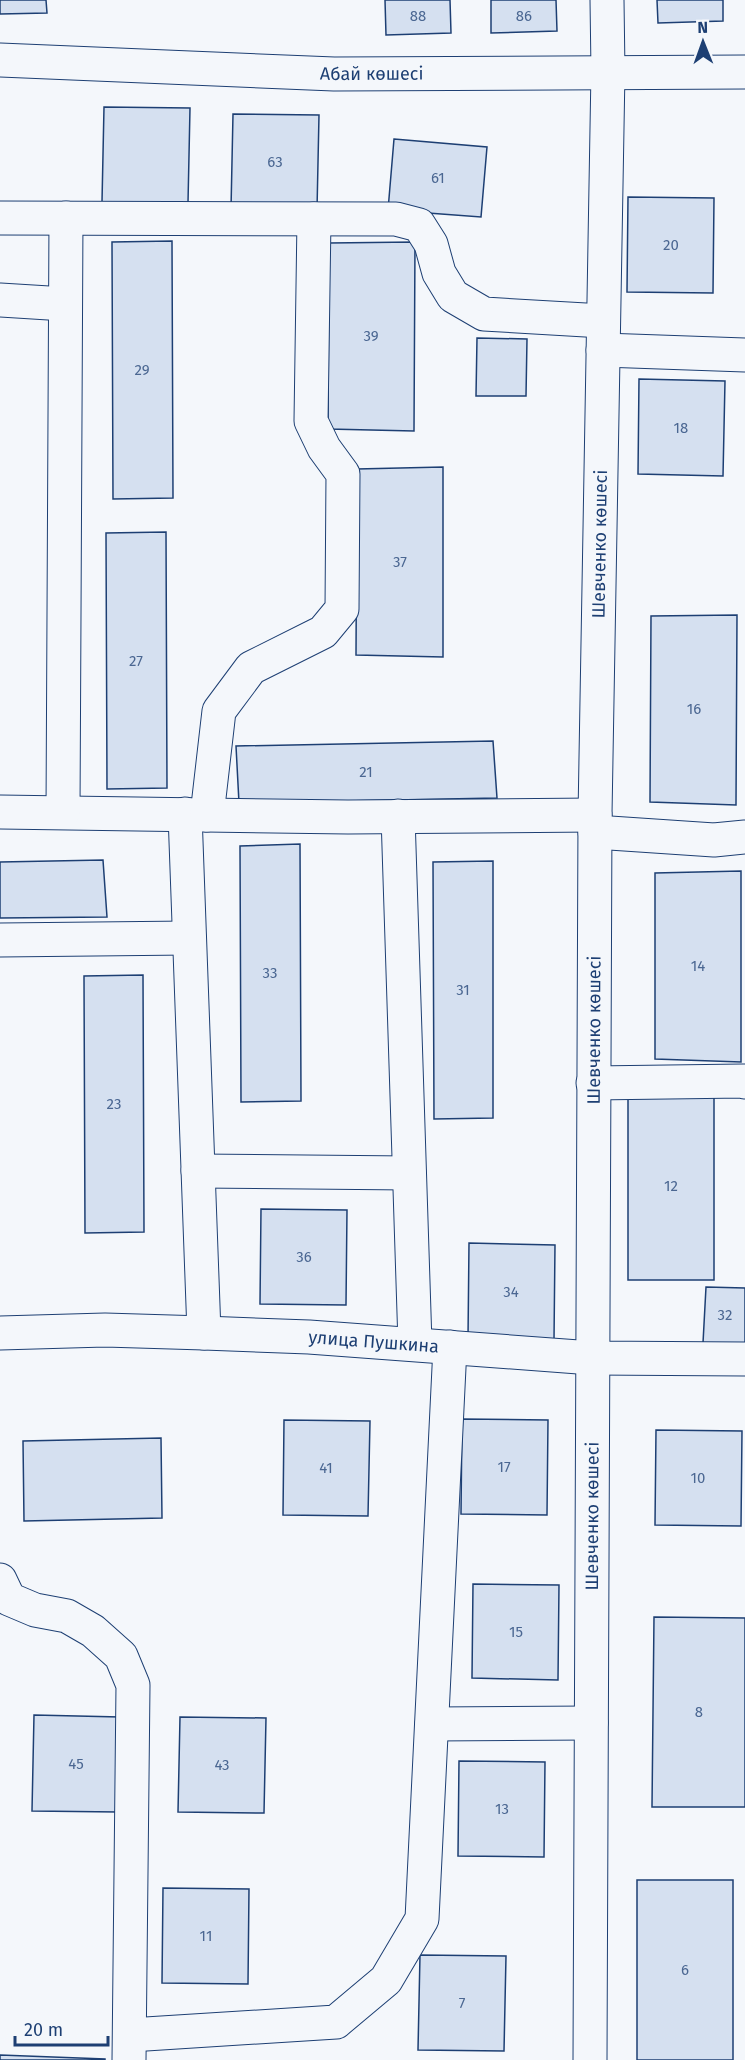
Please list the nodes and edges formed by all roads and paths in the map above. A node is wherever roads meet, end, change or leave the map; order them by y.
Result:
1 (607, 0) edge
2 (0, 60) edge
3 (608, 71) junction
4 (745, 72) edge
5 (0, 218) edge
6 (66, 218) junction
7 (314, 219) junction
8 (0, 300) edge
9 (64, 304) junction
10 (603, 336) junction
11 (745, 355) edge
12 (0, 812) edge
13 (63, 812) junction
14 (196, 815) junction
15 (398, 816) junction
16 (595, 824) junction
17 (745, 837) edge
18 (189, 938) junction
19 (0, 940) edge
20 (593, 1083) junction
21 (745, 1083) edge
22 (198, 1171) junction
23 (409, 1173) junction
24 (0, 1333) edge
25 (204, 1333) junction
26 (415, 1344) junction
27 (450, 1347) junction
28 (592, 1358) junction
29 (745, 1359) edge
30 (0, 1580) edge
31 (591, 1723) junction
32 (432, 1724) junction
33 (129, 2047) edge
34 (590, 2060) edge

1 - 3 street, Шевченко көшесі
2 - 3 street, Абай көшесі
3 - 4 street, Абай көшесі
3 - 10 street, Шевченко көшесі
5 - 6 street
6 - 7 street
6 - 9 street
7 - 10 street
7 - 14 street
8 - 9 street
9 - 13 street
10 - 11 street
10 - 16 street, Шевченко көшесі
12 - 13 street
13 - 14 street
14 - 15 street
14 - 18 street
15 - 16 street
15 - 23 street
16 - 17 street
16 - 20 street, Шевченко көшесі
18 - 19 street
18 - 22 street
20 - 21 street
20 - 28 street, Шевченко көшесі
22 - 23 street
22 - 25 street
23 - 26 street
24 - 25 street, улица Пушкина
25 - 26 street, улица Пушкина
26 - 27 street, улица Пушкина
27 - 28 street, улица Пушкина
27 - 32 street
28 - 29 street, улица Пушкина
28 - 31 street, Шевченко көшесі
30 - 33 street
31 - 32 street
31 - 34 street, Шевченко көшесі
32 - 33 street

